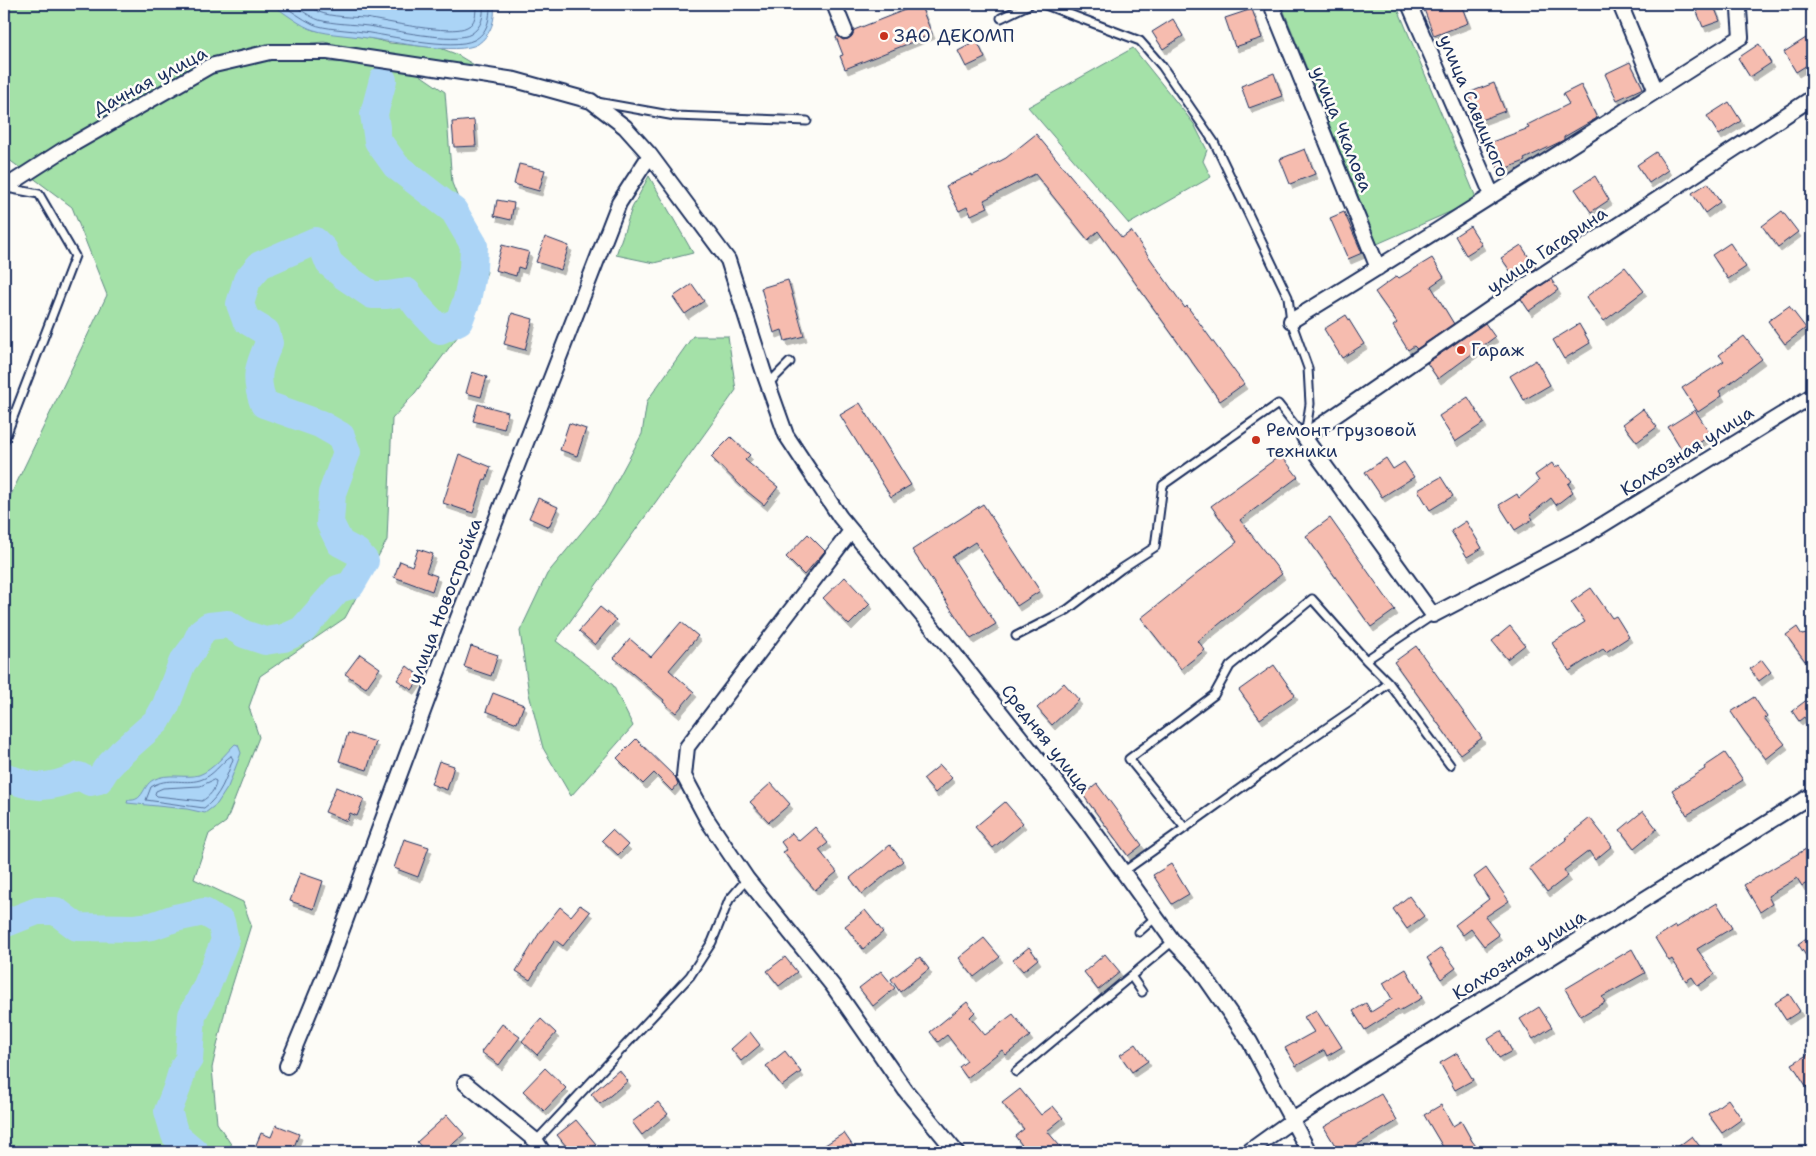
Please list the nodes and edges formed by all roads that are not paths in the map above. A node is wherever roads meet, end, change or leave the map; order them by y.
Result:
1 (834, 4) edge
2 (1030, 4) edge
3 (1043, 4) edge
4 (1271, 4) edge
5 (1409, 4) edge
6 (1620, 4) edge
7 (1736, 4) edge
8 (1001, 18) dead end
9 (845, 31) dead end
10 (1656, 91) junction
11 (1812, 98) edge
12 (591, 101) junction
13 (807, 121) dead end
14 (650, 155) junction
15 (4, 188) edge
16 (1492, 195) junction
17 (1378, 268) junction
18 (1291, 321) junction
19 (790, 362) dead end
20 (768, 384) junction
21 (1812, 396) edge
22 (1304, 436) junction
23 (4, 441) edge
24 (851, 531) junction
25 (1433, 615) junction
26 (1016, 636) dead end
27 (1366, 660) junction
28 (1389, 683) junction
29 (1450, 765) dead end
30 (1812, 795) edge
31 (1184, 828) junction
32 (1123, 872) junction
33 (747, 879) junction
34 (1156, 917) junction
35 (1139, 932) dead end
36 (1173, 941) junction
37 (1131, 976) junction
38 (1142, 992) dead end
39 (287, 1066) dead end
40 (1016, 1072) dead end
41 (465, 1083) dead end
42 (1291, 1121) junction
43 (539, 1147) edge
44 (1812, 1148) edge
45 (956, 1152) edge
46 (1248, 1152) edge
47 (1308, 1152) edge
48 (1806, 1152) edge

1 - 9 street
2 - 8 lane
3 - 18 lane
4 - 17 street, улица Чкалова
5 - 16 street, улица Савицкого
6 - 10 street
7 - 10 street
10 - 16 street
11 - 22 street, улица Гагарина
12 - 13 lane
12 - 14 street, Средняя улица
12 - 15 street, Дачная улица
14 - 20 street, Средняя улица
14 - 39 street, улица Новостройка
15 - 23 lane
16 - 17 street
17 - 18 street
18 - 22 lane
19 - 20 lane
20 - 24 street, Средняя улица
21 - 25 street, Колхозная улица
22 - 25 street
22 - 26 lane
24 - 32 street, Средняя улица
24 - 33 street
25 - 27 lane
27 - 28 lane
27 - 31 lane
28 - 29 lane
28 - 31 lane
30 - 42 street, Колхозная улица
31 - 32 lane
32 - 34 street, Средняя улица
33 - 43 lane
33 - 45 street
34 - 35 lane
34 - 36 street, Средняя улица
36 - 37 lane
36 - 42 street, Средняя улица
37 - 38 lane
37 - 40 lane
41 - 43 street
42 - 46 street, Колхозная улица
42 - 47 street, Средняя улица
44 - 48 lane

